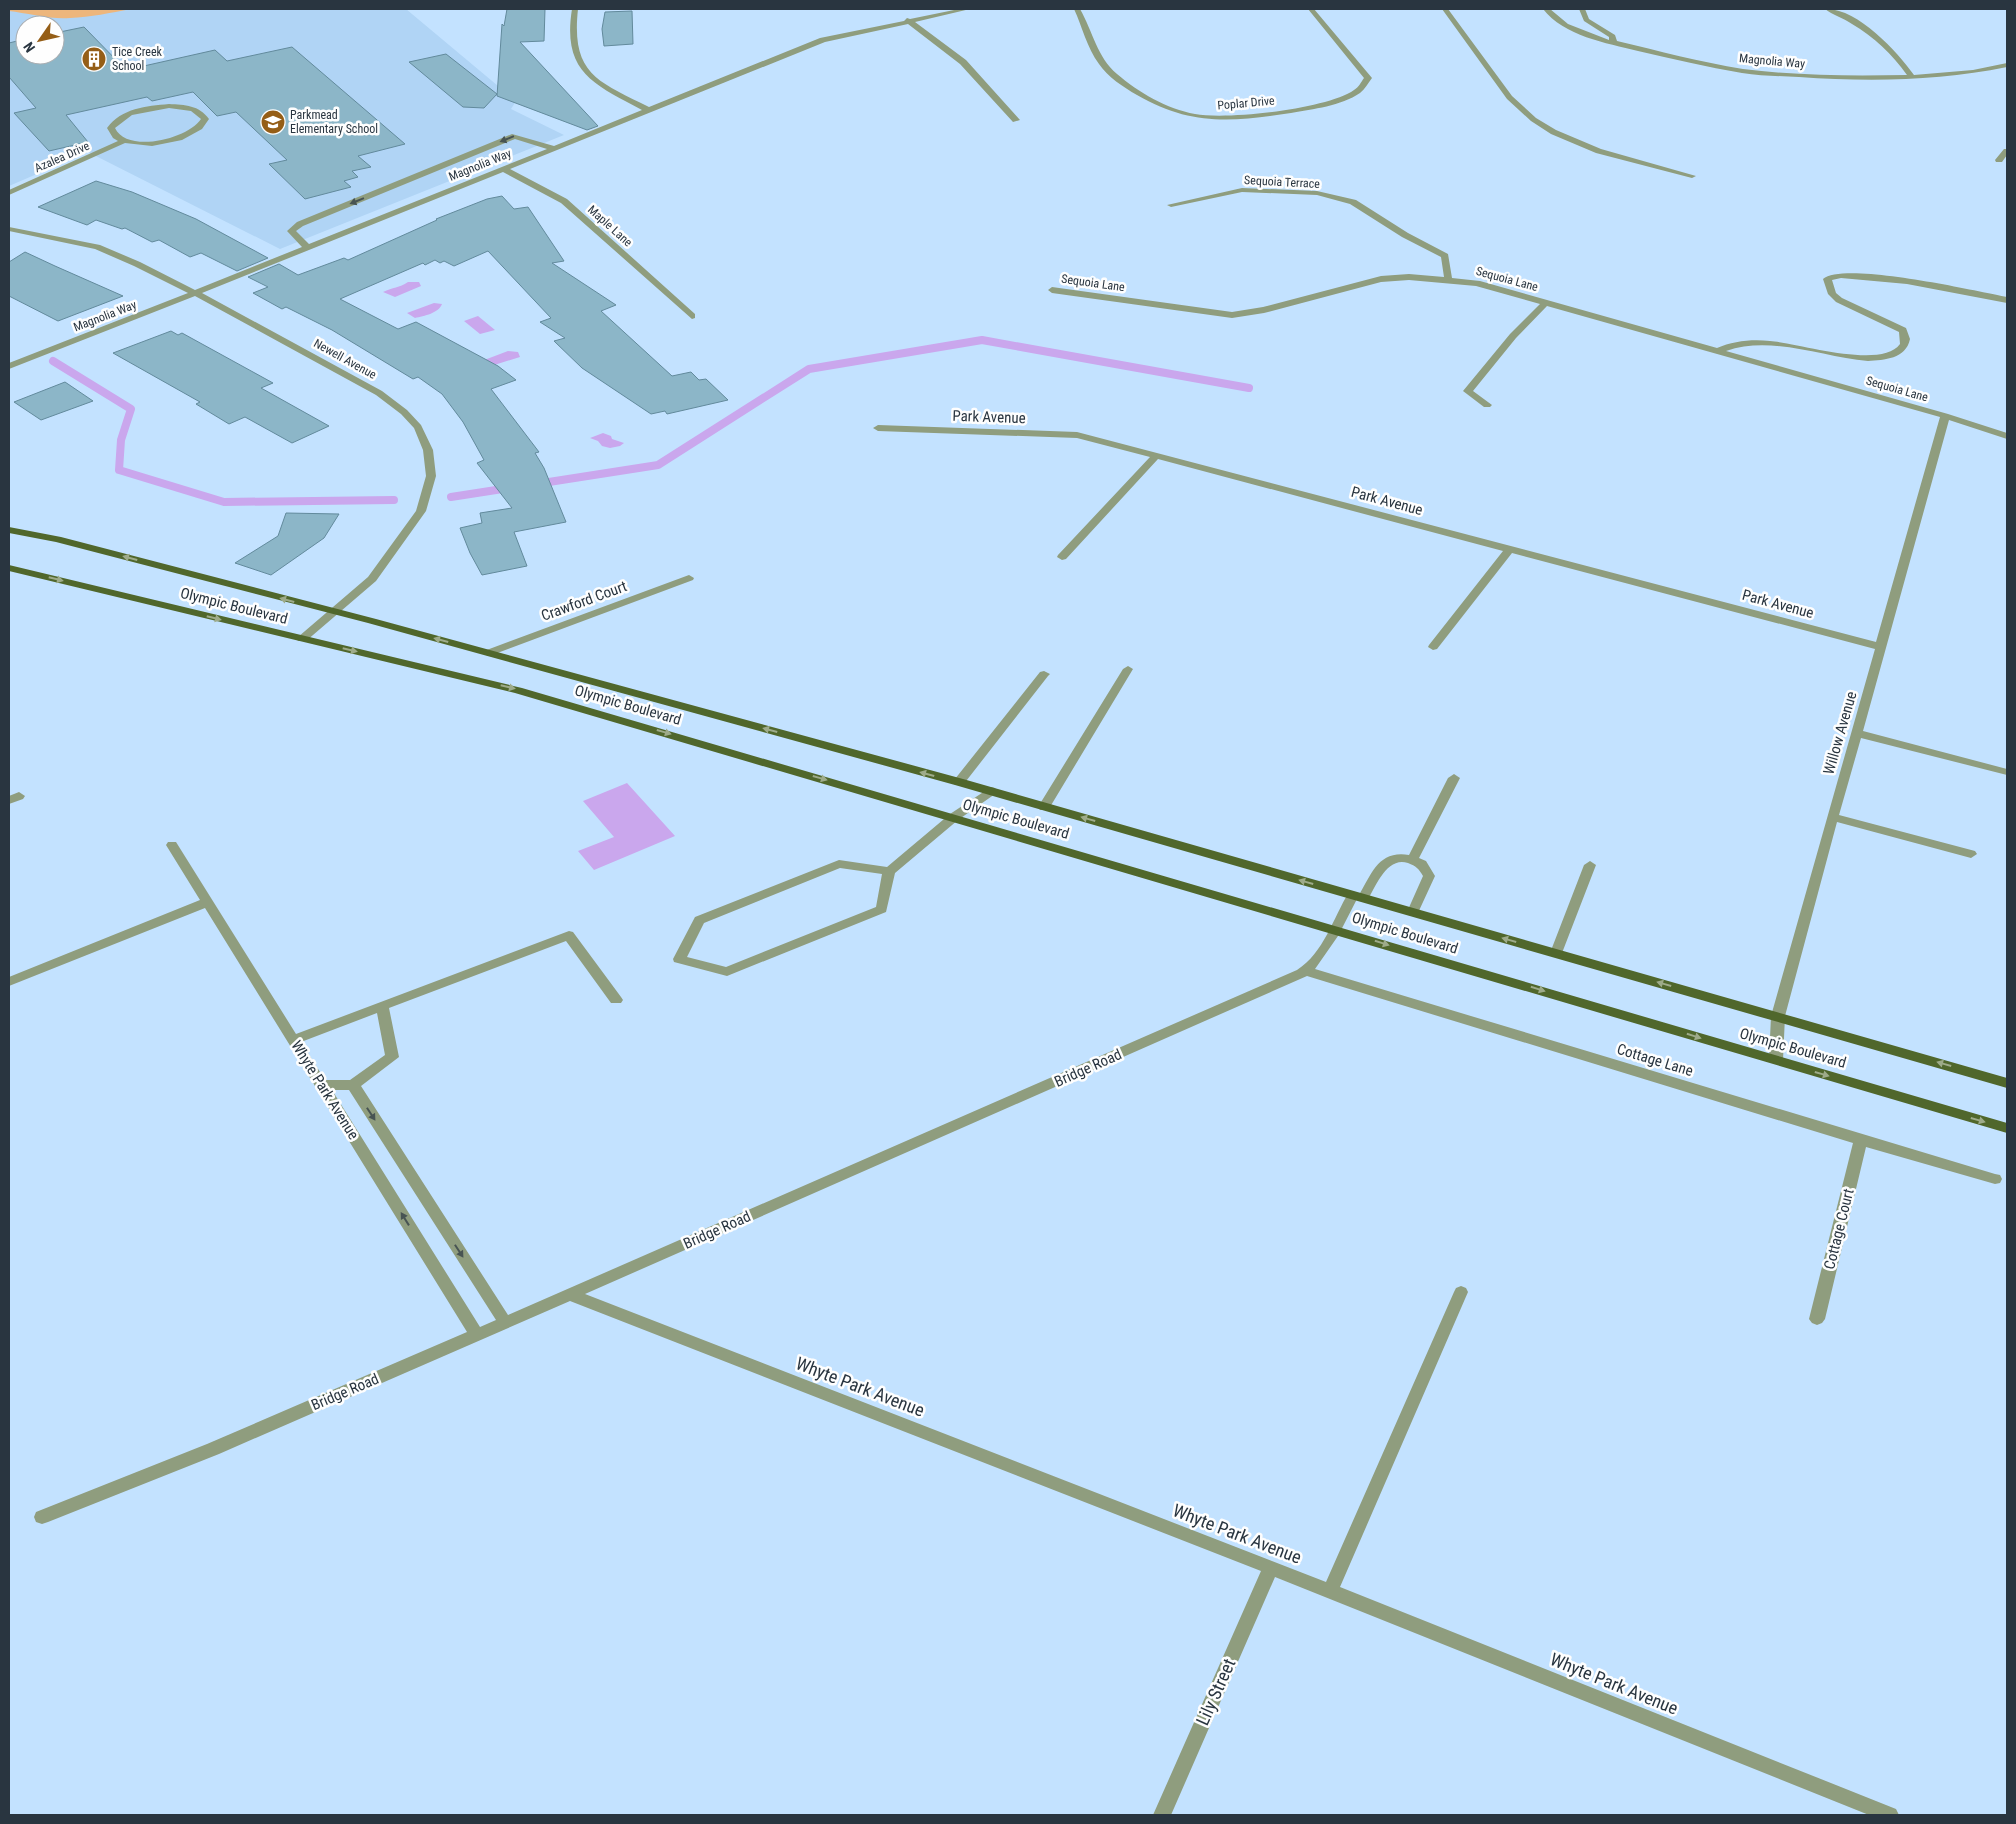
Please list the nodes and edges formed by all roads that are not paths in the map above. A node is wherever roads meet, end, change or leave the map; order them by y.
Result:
1 (575, 9) edge
2 (968, 9) edge
3 (1077, 9) edge
4 (1310, 9) edge
5 (1445, 9) edge
6 (1546, 9) edge
7 (1582, 9) edge
8 (1828, 9) edge
9 (907, 20) junction
10 (1613, 42) junction
11 (2007, 65) edge
12 (1912, 76) junction
13 (648, 110) junction
14 (1016, 120) dead end
15 (124, 141) junction
16 (553, 148) junction
17 (2007, 151) edge
18 (1999, 160) dead end
19 (502, 168) junction
20 (1692, 176) dead end
21 (9, 193) edge
22 (1171, 206) dead end
23 (9, 229) edge
24 (308, 247) junction
25 (1448, 279) junction
26 (1052, 290) dead end
27 (195, 293) junction
28 (2007, 300) edge
29 (1546, 302) junction
30 (692, 316) dead end
31 (1718, 351) junction
32 (9, 366) edge
33 (1487, 405) dead end
34 (1946, 416) junction
35 (878, 428) dead end
36 (2007, 436) edge
37 (1156, 456) junction
38 (9, 530) edge
39 (1510, 549) junction
40 (1062, 557) dead end
41 (9, 568) edge
42 (689, 578) dead end
43 (335, 612) junction
44 (302, 639) junction
45 (1434, 647) dead end
46 (1881, 647) junction
47 (488, 653) junction
48 (1128, 669) dead end
49 (1044, 674) dead end
50 (1857, 734) junction
51 (2006, 772) edge
52 (1454, 778) dead end
53 (959, 782) junction
54 (991, 792) junction
55 (1044, 807) junction
56 (954, 817) junction
57 (1833, 817) junction
58 (172, 846) dead end
59 (1971, 854) dead end
60 (1412, 860) junction
61 (1590, 865) dead end
62 (889, 871) junction
63 (1358, 897) junction
64 (207, 902) junction
65 (1413, 912) junction
66 (1336, 929) junction
67 (1556, 953) junction
68 (1307, 971) junction
69 (9, 982) edge
70 (616, 1000) dead end
71 (382, 1006) junction
72 (1778, 1016) junction
73 (293, 1040) junction
74 (1776, 1060) junction
75 (2007, 1083) edge
76 (321, 1085) junction
77 (353, 1085) junction
78 (2007, 1128) edge
79 (1861, 1140) junction
80 (1995, 1179) dead end
81 (1461, 1292) dead end
82 (568, 1294) junction
83 (1817, 1319) dead end
84 (505, 1322) junction
85 (477, 1335) junction
86 (42, 1516) dead end
87 (1270, 1569) junction
88 (1330, 1591) junction
89 (1162, 1815) edge
90 (1890, 1815) edge

1 - 13 street
2 - 9 street, Magnolia Way
3 - 4 street, Poplar Drive
5 - 20 street
6 - 10 street, Magnolia Way
7 - 10 street
8 - 12 street
9 - 13 street, Magnolia Way
9 - 14 street
10 - 12 street, Magnolia Way
11 - 12 street, Magnolia Way
13 - 16 street, Magnolia Way
15 - 15 street
15 - 21 street, Azalea Drive
16 - 19 street, Magnolia Way
16 -> 24 street
17 - 18 street
19 - 24 street, Magnolia Way
19 - 30 street, Maple Lane
22 - 25 street, Sequoia Terrace
23 - 27 street, Newell Avenue
24 - 27 street, Magnolia Way
25 - 26 street, Sequoia Lane
25 - 29 street, Sequoia Lane
27 - 32 street, Magnolia Way
27 - 43 street, Newell Avenue
28 - 31 street
29 - 31 street, Sequoia Lane
29 - 33 street
31 - 34 street, Sequoia Lane
34 - 36 street, Sequoia Lane
34 - 46 street, Willow Avenue
35 - 37 street, Park Avenue
37 - 39 street, Park Avenue
37 - 40 street
43 -> 38 main road, Olympic Boulevard
39 - 45 street
39 - 46 street, Park Avenue
41 -> 44 main road, Olympic Boulevard
42 - 47 street, Crawford Court
43 - 44 street, Newell Avenue
47 -> 43 main road, Olympic Boulevard
44 -> 56 main road, Olympic Boulevard
46 - 50 street, Willow Avenue
53 -> 47 main road, Olympic Boulevard
48 - 55 street
49 - 53 street
50 - 51 street
50 - 57 street, Willow Avenue
52 - 60 street
53 - 54 main road, Olympic Boulevard
54 - 55 main road, Olympic Boulevard
54 - 56 street
63 -> 55 main road, Olympic Boulevard
56 - 62 street
56 - 66 main road, Olympic Boulevard
57 - 59 street
57 - 72 street, Willow Avenue
58 - 64 street, Whyte Park Avenue
60 - 63 street, Bridge Road
60 - 65 street
61 - 67 street
62 - 62 street
63 - 65 main road, Olympic Boulevard
63 - 66 street, Bridge Road
64 - 69 street
64 - 73 street, Whyte Park Avenue
67 -> 65 main road, Olympic Boulevard
66 - 68 street, Bridge Road
66 -> 74 main road, Olympic Boulevard
72 -> 67 main road, Olympic Boulevard
68 - 79 street, Cottage Lane
68 - 82 street, Bridge Road
70 - 71 street
71 - 73 street
71 - 77 street
72 - 74 street, Willow Avenue
75 -> 72 main road, Olympic Boulevard
73 - 76 street, Whyte Park Avenue
74 -> 78 main road, Olympic Boulevard
76 - 77 street
85 -> 76 street, Whyte Park Avenue
77 -> 84 street
79 - 80 street, Cottage Lane
79 - 83 street, Cottage Court
81 - 88 street
82 - 84 street, Bridge Road
82 - 87 street, Whyte Park Avenue
84 - 85 street, Bridge Road
85 - 86 street, Bridge Road
87 - 88 street, Whyte Park Avenue
87 - 89 street, Lily Street
88 - 90 street, Whyte Park Avenue

